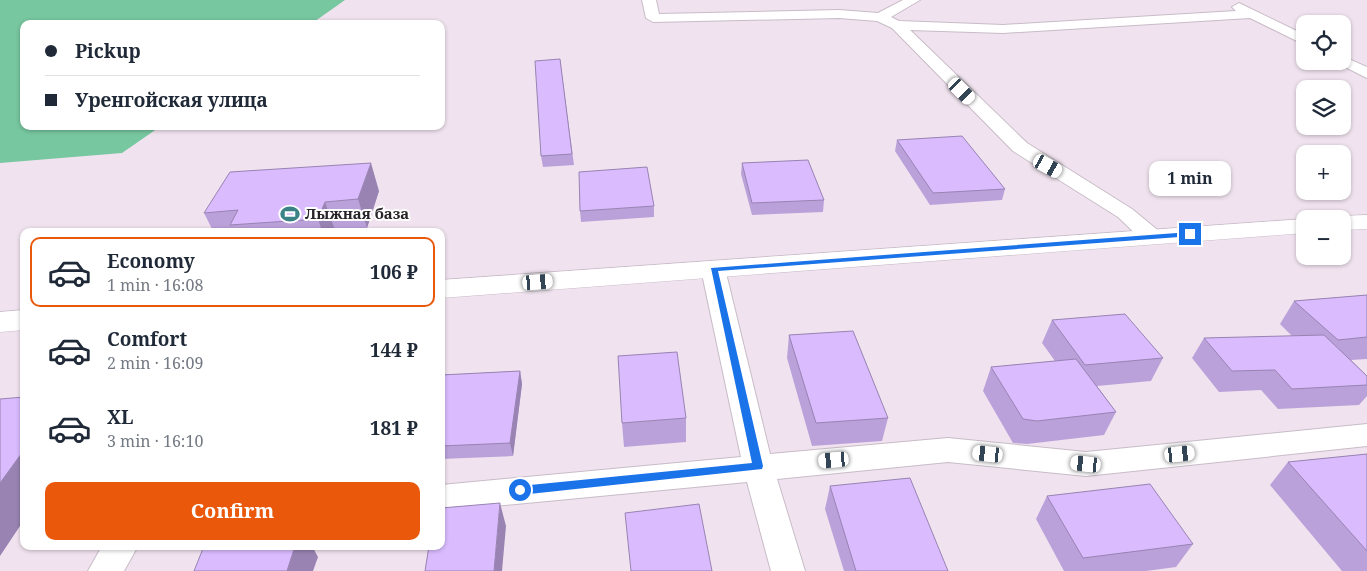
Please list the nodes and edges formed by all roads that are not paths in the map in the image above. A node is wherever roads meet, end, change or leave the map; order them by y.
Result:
1 (649, 0) edge
2 (757, 0) edge
3 (912, 0) edge
4 (1226, 0) edge
5 (1253, 14) junction
6 (764, 15) junction
7 (880, 17) junction
8 (897, 25) junction
9 (1296, 36) edge
10 (1351, 65) edge
11 (1367, 73) edge
12 (1367, 222) edge
13 (1351, 223) edge
14 (1296, 227) edge
15 (1152, 237) junction
16 (713, 269) junction
17 (445, 289) edge
18 (20, 320) edge
19 (0, 322) edge
20 (1367, 435) edge
21 (758, 466) junction
22 (445, 498) edge
23 (118, 550) edge
24 (105, 571) edge
25 (788, 571) edge

1 - 6 lane
2 - 6 lane
3 - 7 lane
4 - 5 lane
5 - 8 lane
5 - 9 lane
6 - 7 lane
7 - 8 lane
8 - 15 lane
10 - 11 lane
12 - 13 street
14 - 15 street
15 - 16 street
16 - 17 street
16 - 21 lane
18 - 19 street
20 - 21 lane
21 - 22 lane
21 - 25 lane
23 - 24 lane

